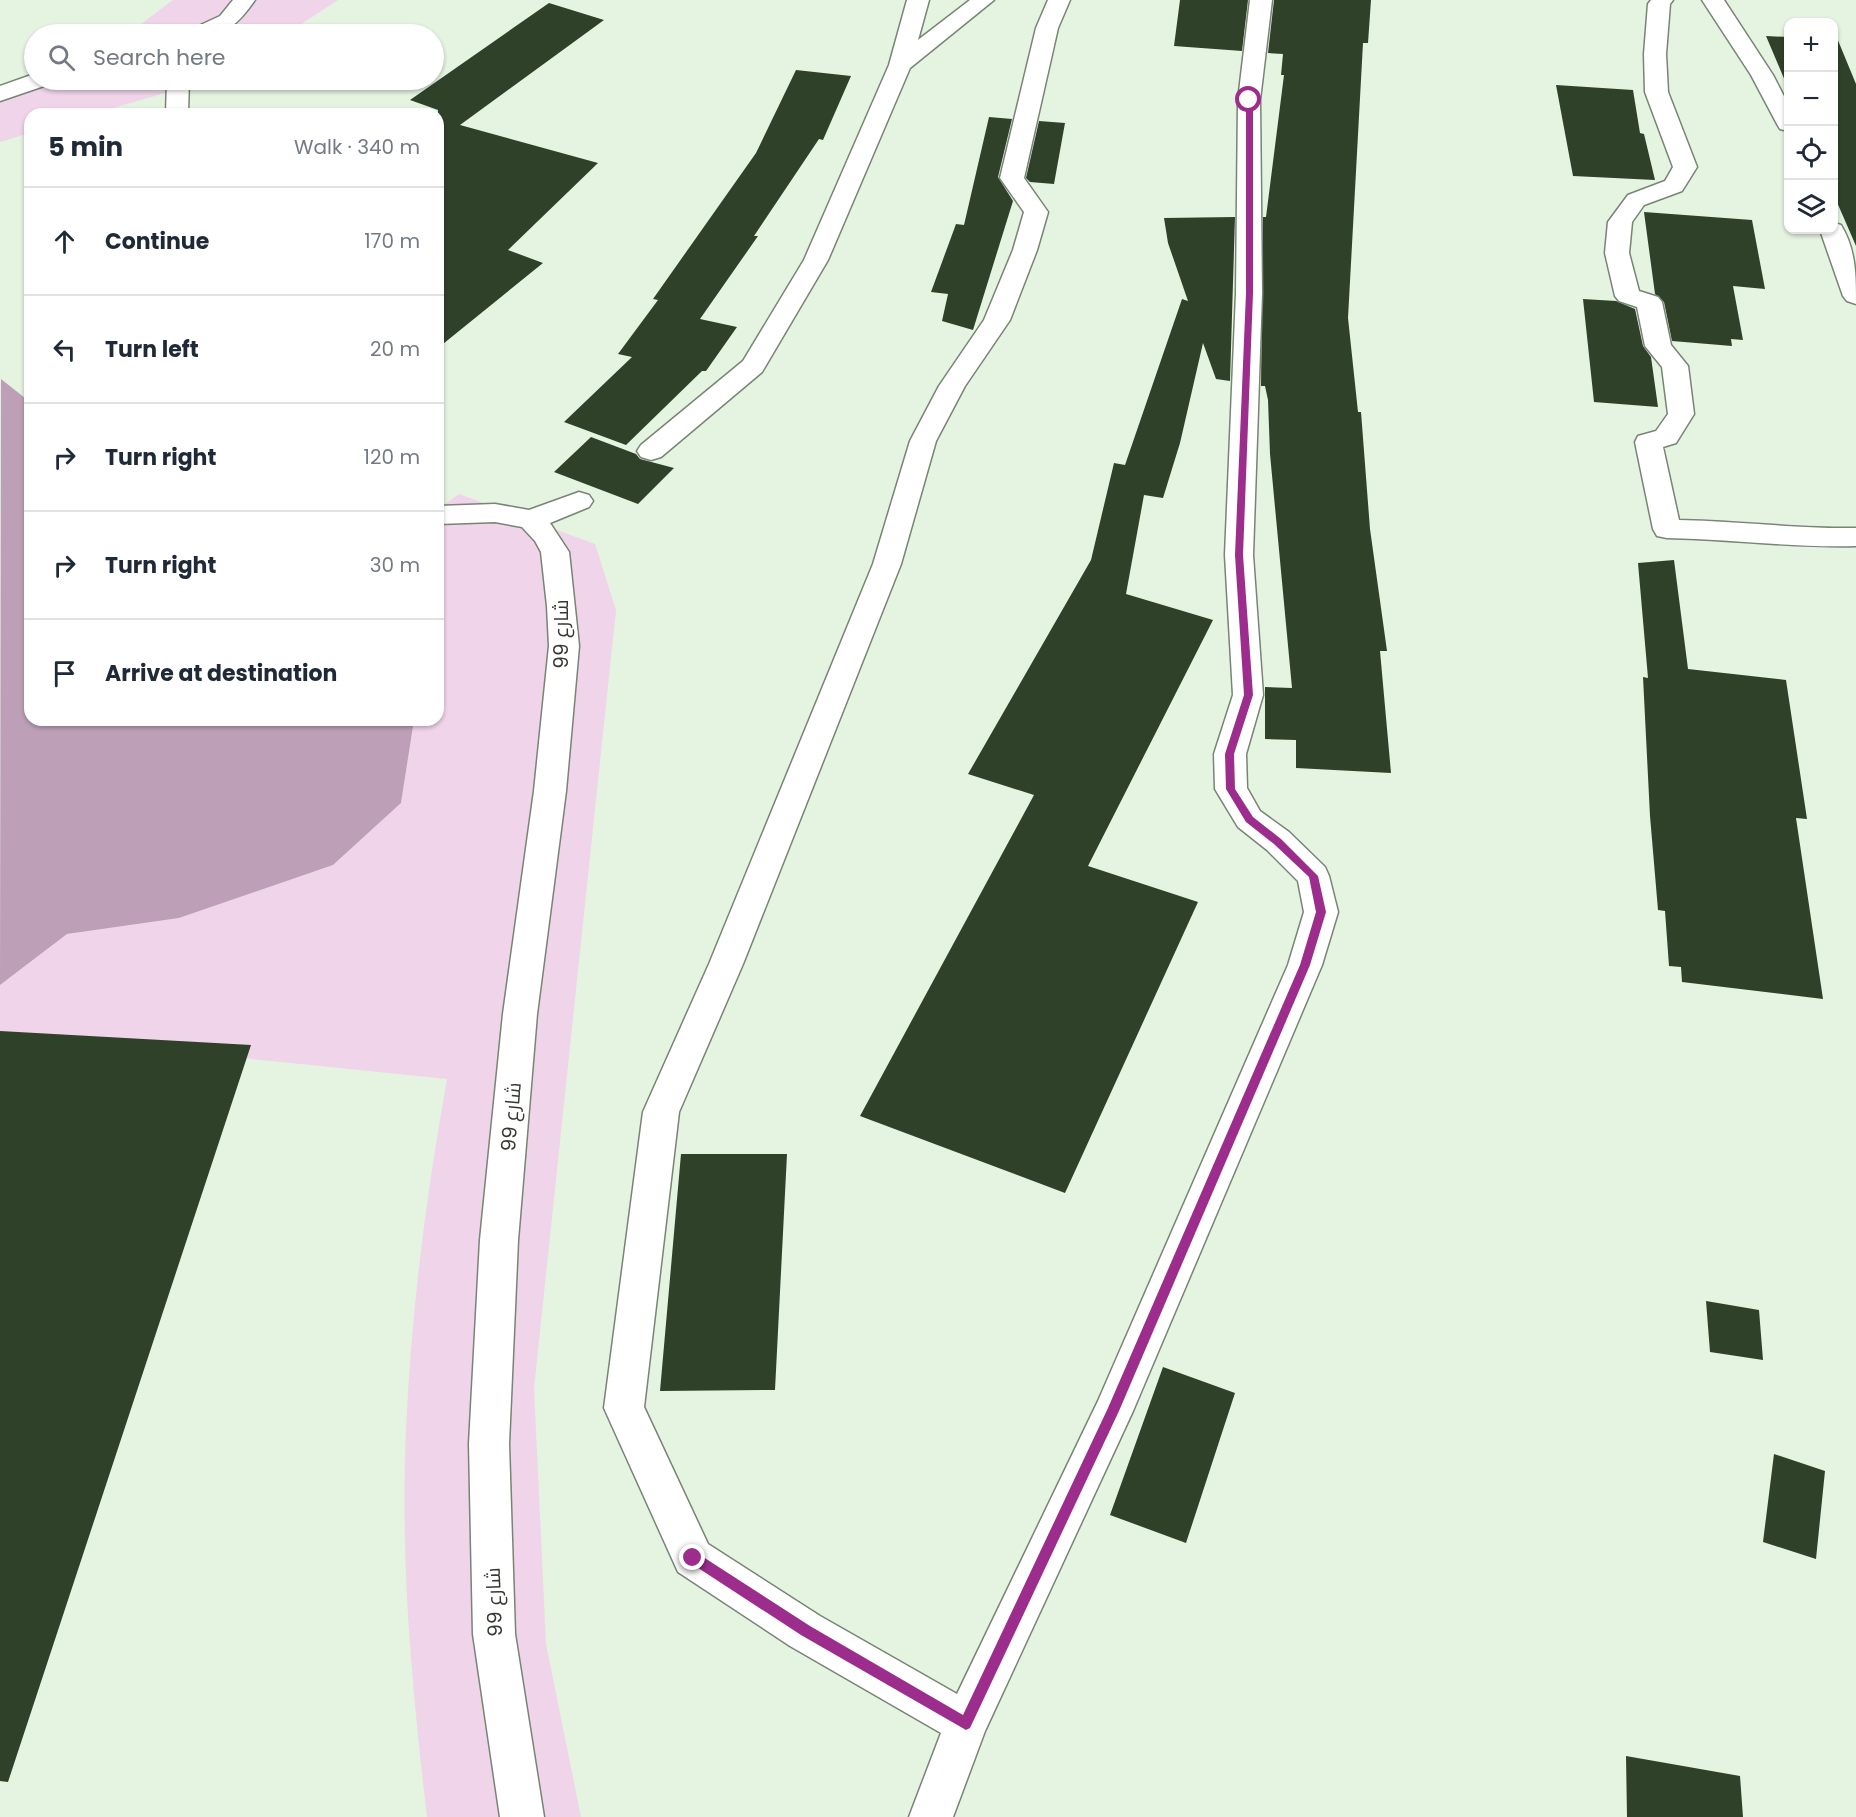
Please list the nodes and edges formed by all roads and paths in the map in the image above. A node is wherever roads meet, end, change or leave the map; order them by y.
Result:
1 (244, 0) edge
2 (918, 0) edge
3 (983, 0) edge
4 (1059, 0) edge
5 (1261, 0) edge
6 (1662, 0) edge
7 (1713, 0) edge
8 (222, 24) edge
9 (900, 65) junction
10 (24, 85) edge
11 (178, 90) edge
12 (0, 94) edge
13 (177, 108) edge
14 (1784, 116) edge
15 (1833, 234) edge
16 (1856, 296) edge
17 (651, 451) dead end
18 (579, 501) dead end
19 (444, 514) edge
20 (531, 520) junction
21 (1856, 537) edge
22 (966, 1723) junction
23 (522, 1817) edge
24 (931, 1817) edge

1 - 8 street
2 - 9 street
3 - 9 street
4 - 22 street
5 - 22 street
6 - 21 street
7 - 14 street
9 - 17 street
10 - 12 street
11 - 13 street
15 - 16 street
18 - 20 street
19 - 20 street
20 - 23 street, شارع 99
22 - 24 street

